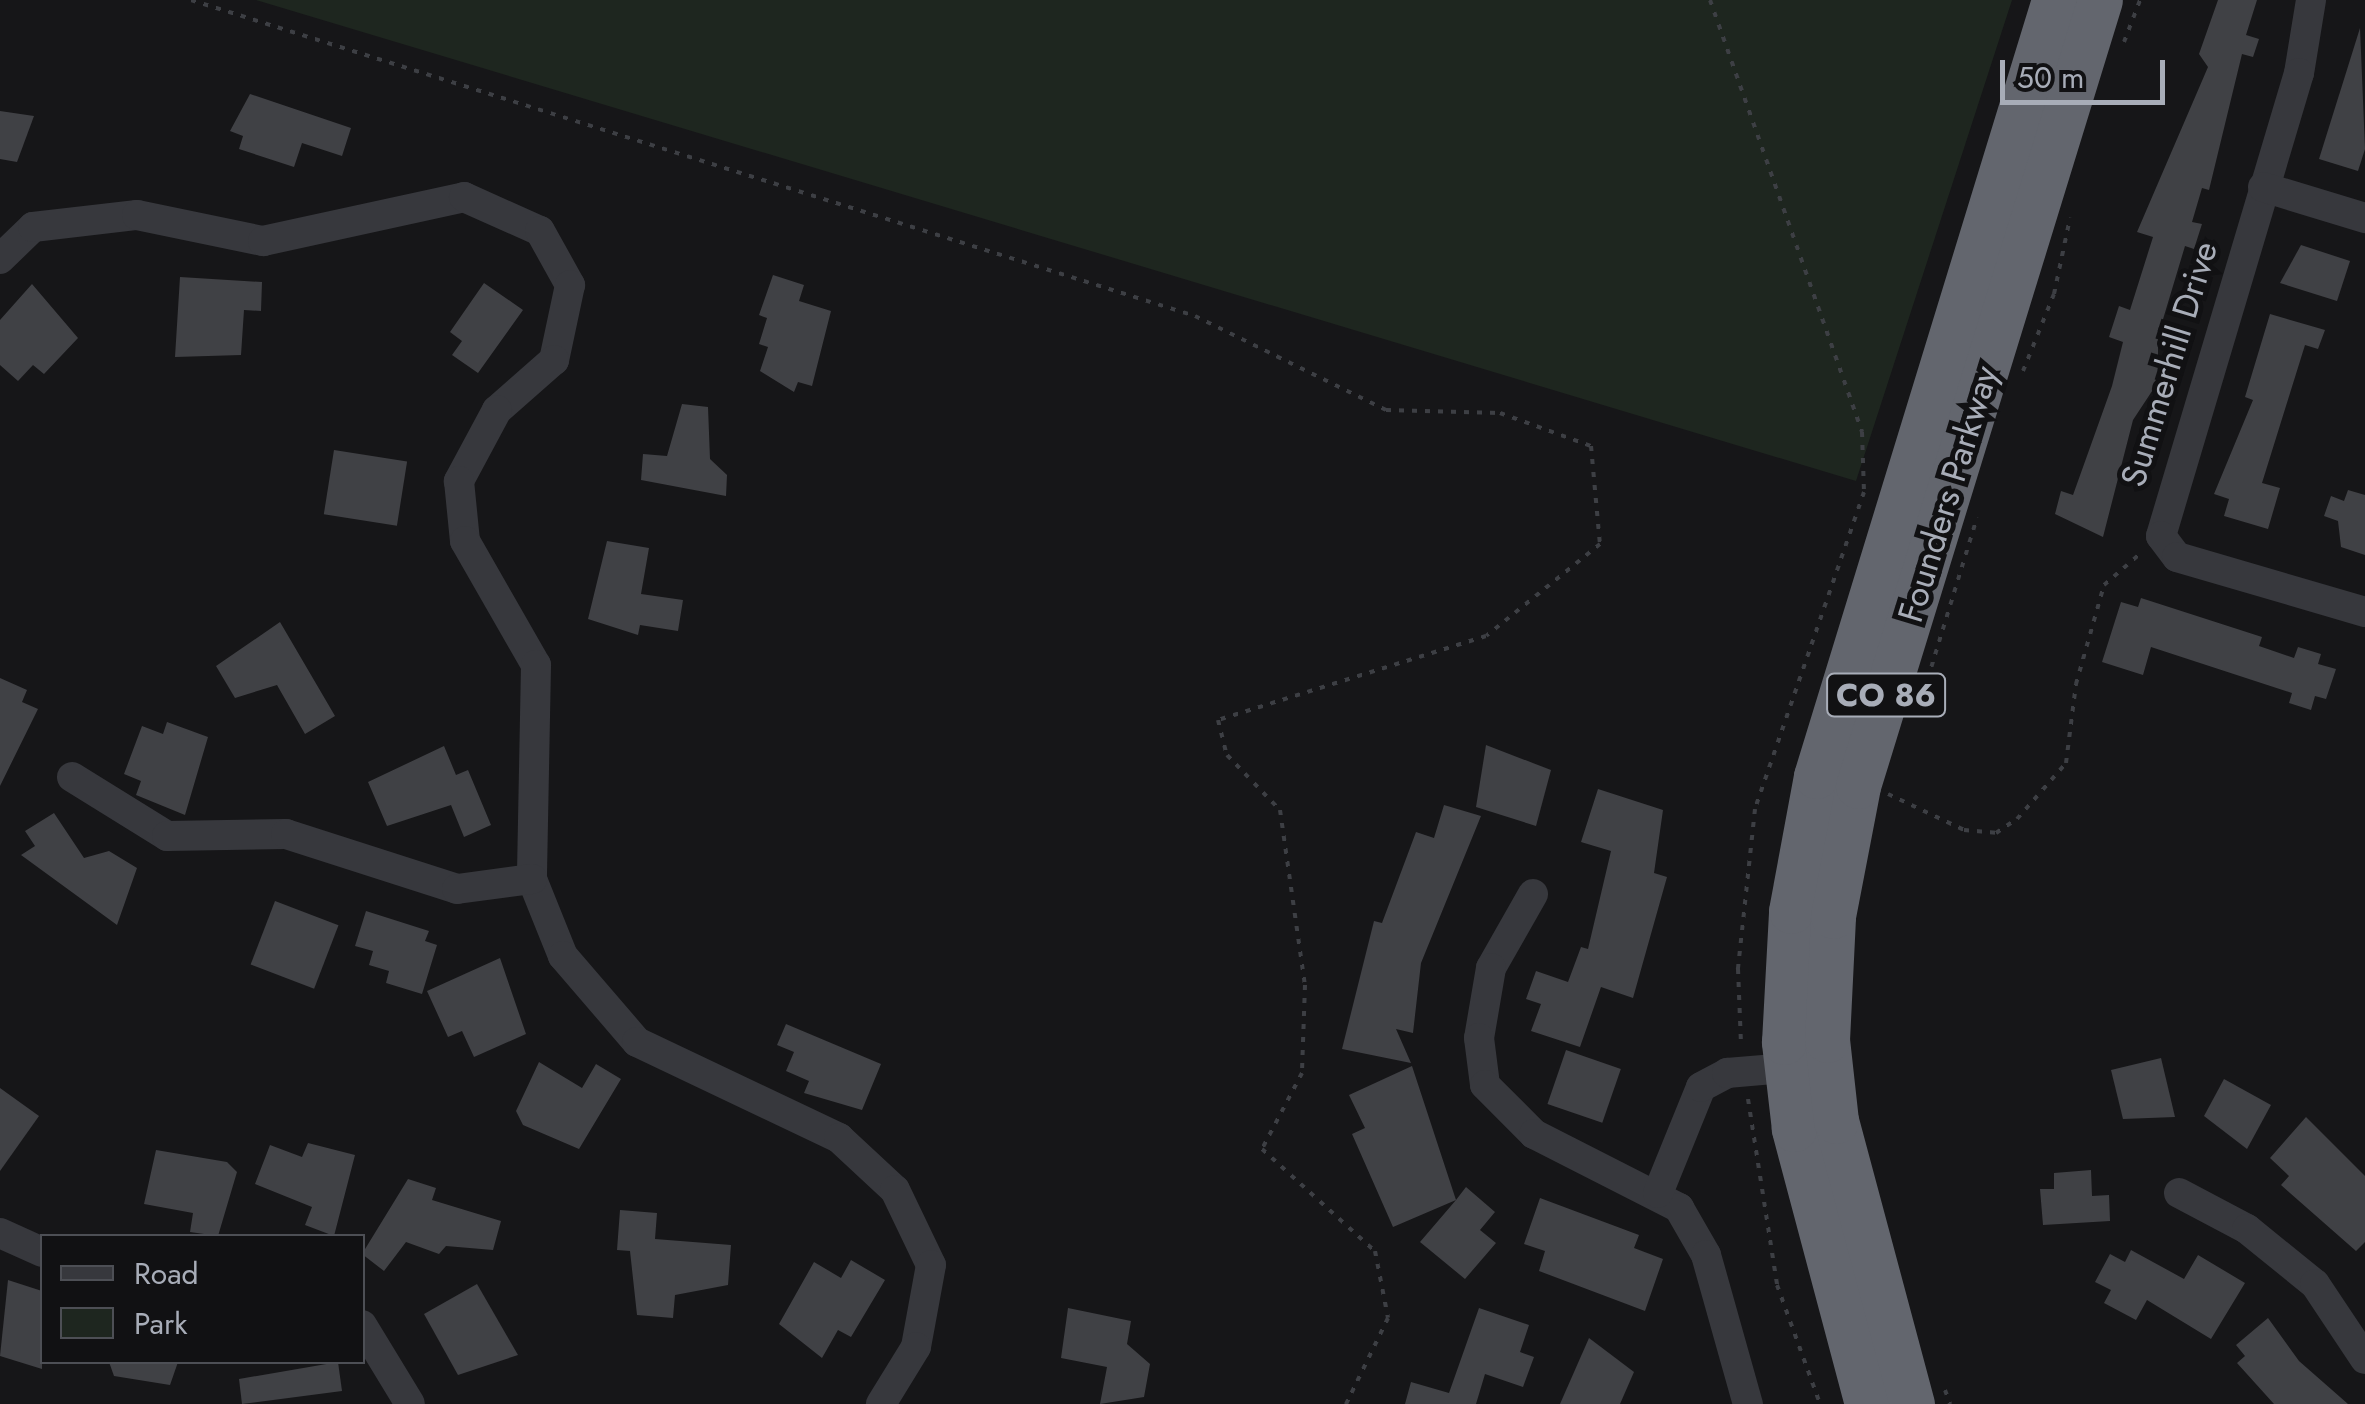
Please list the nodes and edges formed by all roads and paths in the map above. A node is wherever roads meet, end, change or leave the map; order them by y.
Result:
1 (191, 0) edge
2 (1710, 0) edge
3 (2054, 0) edge
4 (2100, 0) edge
5 (2140, 0) edge
6 (2311, 0) edge
7 (2122, 48) dead end
8 (2263, 187) junction
9 (2072, 206) dead end
10 (2365, 218) edge
11 (0, 259) edge
12 (2018, 381) dead end
13 (1980, 508) dead end
14 (1849, 525) dead end
15 (2161, 536) junction
16 (2365, 612) edge
17 (1917, 711) dead end
18 (72, 777) dead end
19 (1874, 806) dead end
20 (532, 879) junction
21 (1533, 894) dead end
22 (1786, 1068) junction
23 (2178, 1192) dead end
24 (1658, 1193) junction
25 (0, 1233) edge
26 (40, 1251) edge
27 (365, 1330) edge
28 (2365, 1360) edge
29 (1928, 1395) edge
30 (410, 1404) edge
31 (881, 1404) edge
32 (1346, 1404) edge
33 (1748, 1404) edge
34 (1868, 1404) edge
35 (1950, 1404) edge

1 - 32 path
2 - 14 path
3 - 22 highway, Founders Parkway / CO 86
4 - 29 highway, Founders Parkway / CO 86
5 - 7 path
6 - 8 street, Summerhill Drive
8 - 10 street
8 - 15 street, Summerhill Drive
9 - 12 path
11 - 20 street
13 - 17 path
15 - 16 street, Summerhill Drive
15 - 19 path
18 - 20 street
20 - 31 street
21 - 24 street
22 - 24 street
22 - 34 highway, Founders Parkway / CO 86
23 - 28 street
24 - 33 street
25 - 26 street
27 - 30 street
29 - 35 path

